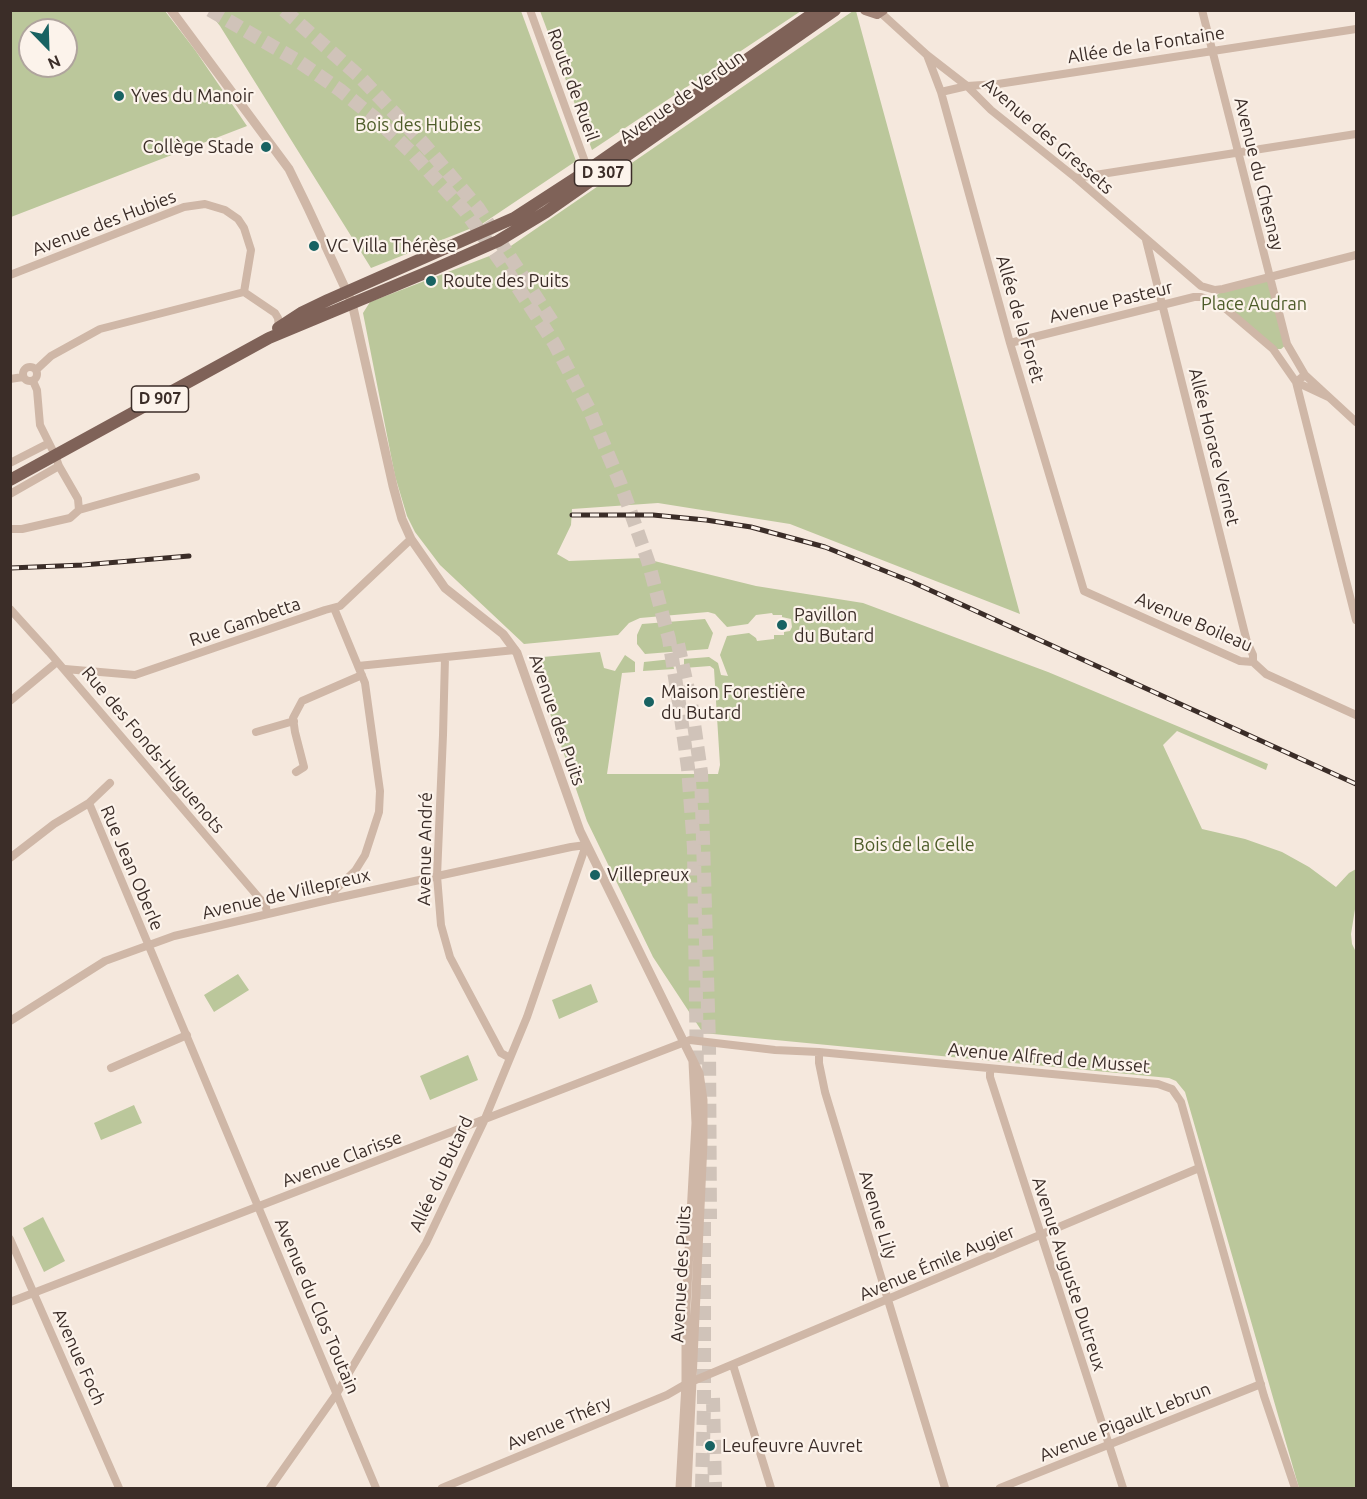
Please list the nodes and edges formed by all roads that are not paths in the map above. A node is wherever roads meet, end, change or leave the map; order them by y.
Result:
1 (171, 10) edge
2 (530, 10) edge
3 (818, 10) edge
4 (836, 10) edge
5 (865, 10) edge
6 (1202, 10) edge
7 (882, 12) edge
8 (1356, 28) edge
9 (1212, 49) junction
10 (927, 55) junction
11 (967, 86) junction
12 (941, 92) junction
13 (1356, 134) edge
14 (1237, 152) junction
15 (588, 170) junction
16 (1076, 178) junction
17 (1146, 240) junction
18 (1356, 255) edge
19 (10, 275) edge
20 (1270, 276) junction
21 (1196, 283) joint
22 (244, 292) junction
23 (350, 297) junction
24 (1162, 305) junction
25 (279, 327) junction
26 (269, 338) junction
27 (1011, 343) junction
28 (1287, 344) junction
29 (1273, 349) junction
30 (36, 370) junction
31 (1305, 375) junction
32 (23, 377) junction
33 (10, 379) edge
34 (33, 381) junction
35 (1296, 382) junction
36 (1329, 398) junction
37 (1356, 422) edge
38 (49, 443) junction
39 (55, 460) junction
40 (10, 464) edge
41 (196, 477) dead end
42 (10, 480) edge
43 (10, 494) edge
44 (79, 510) junction
45 (10, 529) edge
46 (411, 539) junction
47 (1084, 591) joint
48 (10, 609) edge
49 (334, 609) junction
50 (1356, 620) edge
51 (515, 650) junction
52 (445, 658) junction
53 (57, 662) junction
54 (1253, 662) junction
55 (358, 666) junction
56 (64, 669) junction
57 (362, 675) junction
58 (10, 701) edge
59 (1356, 715) edge
60 (294, 721) junction
61 (256, 732) dead end
62 (296, 772) dead end
63 (110, 783) dead end
64 (89, 803) junction
65 (586, 845) junction
66 (10, 858) edge
67 (437, 876) junction
68 (332, 899) junction
69 (267, 914) junction
70 (149, 945) junction
71 (10, 1021) edge
72 (187, 1035) junction
73 (684, 1042) junction
74 (819, 1052) junction
75 (510, 1058) junction
76 (111, 1068) dead end
77 (990, 1069) junction
78 (484, 1120) junction
79 (1199, 1168) junction
80 (259, 1207) junction
81 (1041, 1235) junction
82 (10, 1239) edge
83 (34, 1293) junction
84 (888, 1300) junction
85 (10, 1302) edge
86 (733, 1365) junction
87 (689, 1382) junction
88 (1261, 1384) junction
89 (337, 1393) junction
90 (1109, 1445) junction
91 (119, 1488) edge
92 (270, 1488) edge
93 (376, 1488) edge
94 (442, 1488) edge
95 (680, 1488) edge
96 (687, 1488) edge
97 (771, 1488) edge
98 (945, 1488) edge
99 (1000, 1488) edge
100 (1123, 1488) edge
101 (1295, 1488) edge

1 - 23 street, Avenue des Puits
2 - 15 street, Route de Rueil
3 - 15 main road, Avenue de Verdun / D 307
4 - 23 main road, Avenue de Verdun / D 307
5 - 7 main road
6 - 9 street, Avenue du Chesnay
7 - 10 street, Avenue des Gressets
8 - 9 street, Allée de la Fontaine
9 - 11 street, Allée de la Fontaine
9 - 14 street, Avenue du Chesnay
10 - 11 street, Avenue des Gressets
10 - 12 street, Allée de la Forêt
11 - 12 street, Allée de la Fontaine
11 - 16 street, Avenue des Gressets
12 - 27 street, Allée de la Forêt
13 - 14 street
14 - 16 street
14 - 20 street, Avenue du Chesnay
15 - 23 main road, Avenue de Verdun / D 307
16 - 17 street, Avenue des Gressets
17 - 21 street, Avenue des Gressets
17 - 24 street, Allée Horace Vernet
18 - 20 street, Avenue Pasteur
19 - 22 street, Avenue des Hubies
20 - 21 street, Avenue Pasteur
20 - 28 street, Avenue du Chesnay
22 - 25 street
22 - 30 street
23 - 25 main road, D 907
23 - 26 main road, D 907
23 - 46 street, Avenue des Puits
24 - 27 street, Avenue Pasteur
24 - 29 street, Avenue Pasteur
24 - 54 street, Allée Horace Vernet
25 - 26 main road, D 907
26 - 39 main road, D 907
27 - 47 street, Allée de la Forêt
28 - 29 street
28 - 31 street, Avenue du Chesnay
29 - 35 street
30 - 32 street
30 - 34 street
31 - 35 street
31 - 36 street
32 - 33 street
32 - 34 street
34 - 38 street
35 - 36 street
35 - 50 street
36 - 37 street
38 - 39 street
38 - 40 street
39 - 42 main road, D 907
39 - 43 street
39 - 44 street
41 - 44 street
44 - 45 street
46 - 49 street, Rue Gambetta
46 - 51 street, Avenue des Puits
47 - 54 street, Avenue Boileau
48 - 53 street, Rue des Fonds-Huguenots
49 - 55 street
49 - 56 street, Rue Gambetta
51 - 52 street
51 - 65 street, Avenue des Puits
52 - 55 street
52 - 67 street, Avenue André
53 - 56 street, Rue des Fonds-Huguenots
53 - 58 street
54 - 59 street, Avenue Boileau
55 - 57 street
56 - 69 street, Rue des Fonds-Huguenots
57 - 60 street
57 - 68 street
60 - 61 street
60 - 62 street
63 - 64 street
64 - 66 street
64 - 70 street, Rue Jean Oberle
65 - 67 street, Avenue de Villepreux
65 - 73 street, Avenue des Puits
65 - 75 street, Allée du Butard
67 - 68 street, Avenue de Villepreux
67 - 75 street, Avenue André
68 - 69 street, Avenue de Villepreux
69 - 70 street, Avenue de Villepreux
70 - 71 street, Avenue de Villepreux
70 - 72 street, Avenue du Clos Toutain
72 - 76 street
72 - 80 street, Avenue du Clos Toutain
73 - 74 street, Avenue Alfred de Musset
73 - 78 street, Avenue Clarisse
73 - 87 street, Avenue des Puits
74 - 77 street, Avenue Alfred de Musset
74 - 84 street, Avenue Lily
75 - 78 street, Allée du Butard
77 - 79 street, Avenue Alfred de Musset
77 - 81 street, Avenue Auguste Dutreux
78 - 80 street, Avenue Clarisse
78 - 89 street, Allée du Butard
79 - 81 street, Avenue Émile Augier
79 - 88 street, Avenue Alfred de Musset
80 - 83 street, Avenue Clarisse
80 - 89 street, Avenue du Clos Toutain
81 - 84 street, Avenue Émile Augier
81 - 90 street, Avenue Auguste Dutreux
82 - 83 street, Avenue Foch
83 - 85 street, Avenue Clarisse
83 - 91 street, Avenue Foch
84 - 86 street, Avenue Émile Augier
84 - 98 street, Avenue Lily
86 - 87 street, Avenue Émile Augier
86 - 97 street
87 - 94 street, Avenue Théry
87 - 95 street, Avenue des Puits
87 - 96 street, Avenue des Puits
88 - 90 street, Avenue Pigault Lebrun
88 - 101 street, Avenue Alfred de Musset
89 - 92 street, Allée du Butard
89 - 93 street, Avenue du Clos Toutain
90 - 99 street, Avenue Pigault Lebrun
90 - 100 street, Avenue Auguste Dutreux

